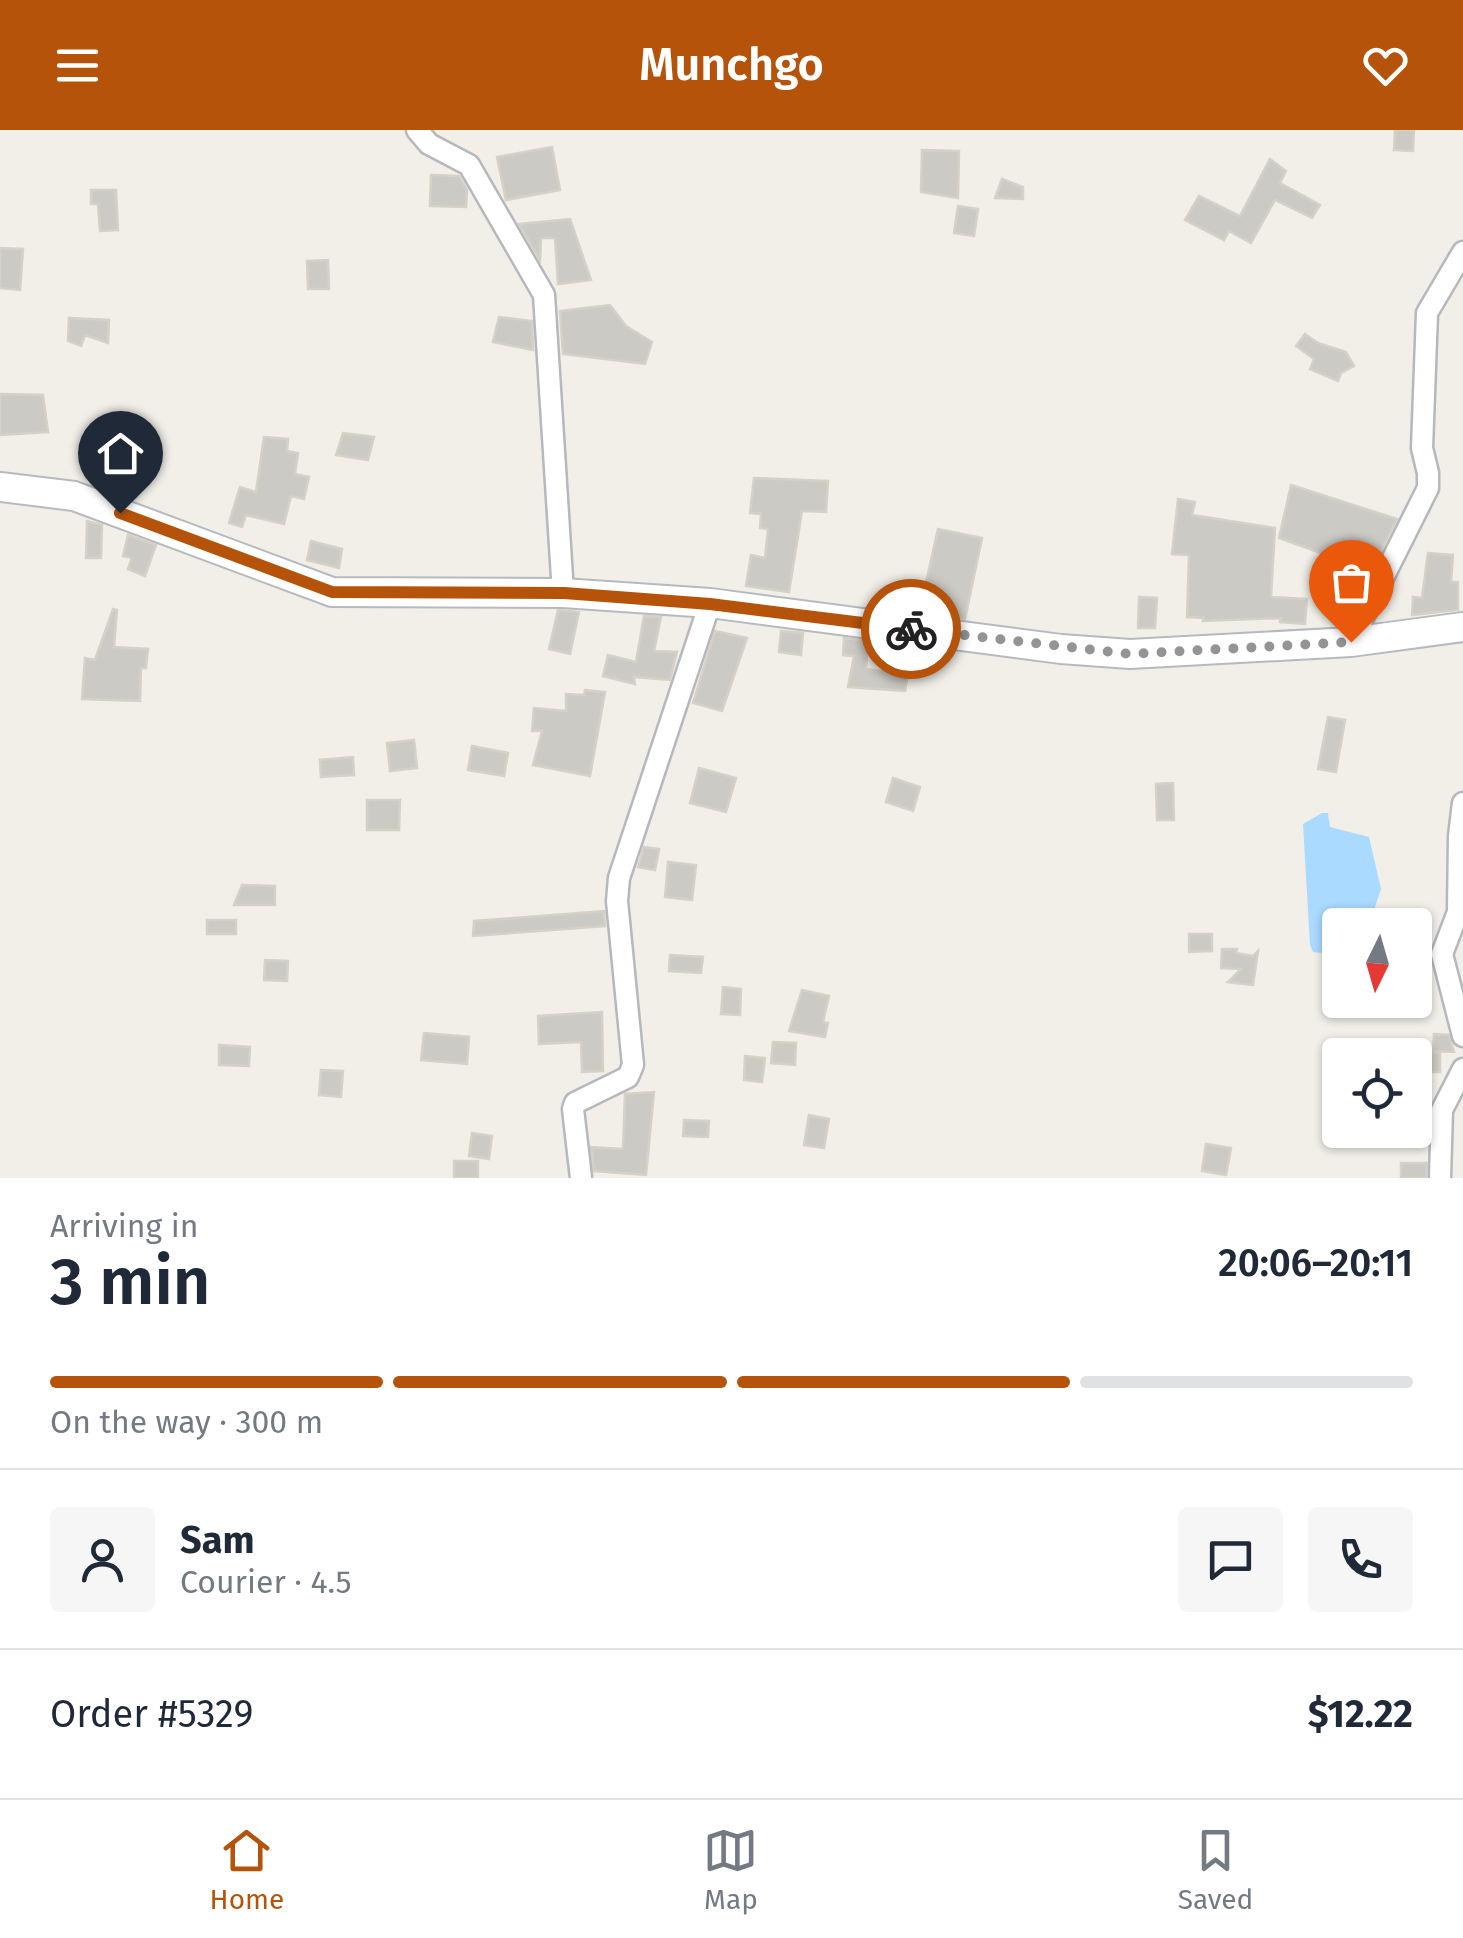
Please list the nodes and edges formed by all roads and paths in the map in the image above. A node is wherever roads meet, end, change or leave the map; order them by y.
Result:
1 (417, 130) edge
2 (1463, 252) edge
3 (0, 487) edge
4 (564, 593) junction
5 (710, 604) junction
6 (1463, 627) edge
7 (1351, 642) junction
8 (1463, 803) edge
9 (1463, 1036) edge
10 (1463, 1069) edge
11 (581, 1178) edge
12 (1440, 1178) edge

1 - 4 street
2 - 7 street
3 - 4 street
4 - 5 street
5 - 7 street
5 - 11 street
6 - 7 street
8 - 9 street
10 - 12 street

